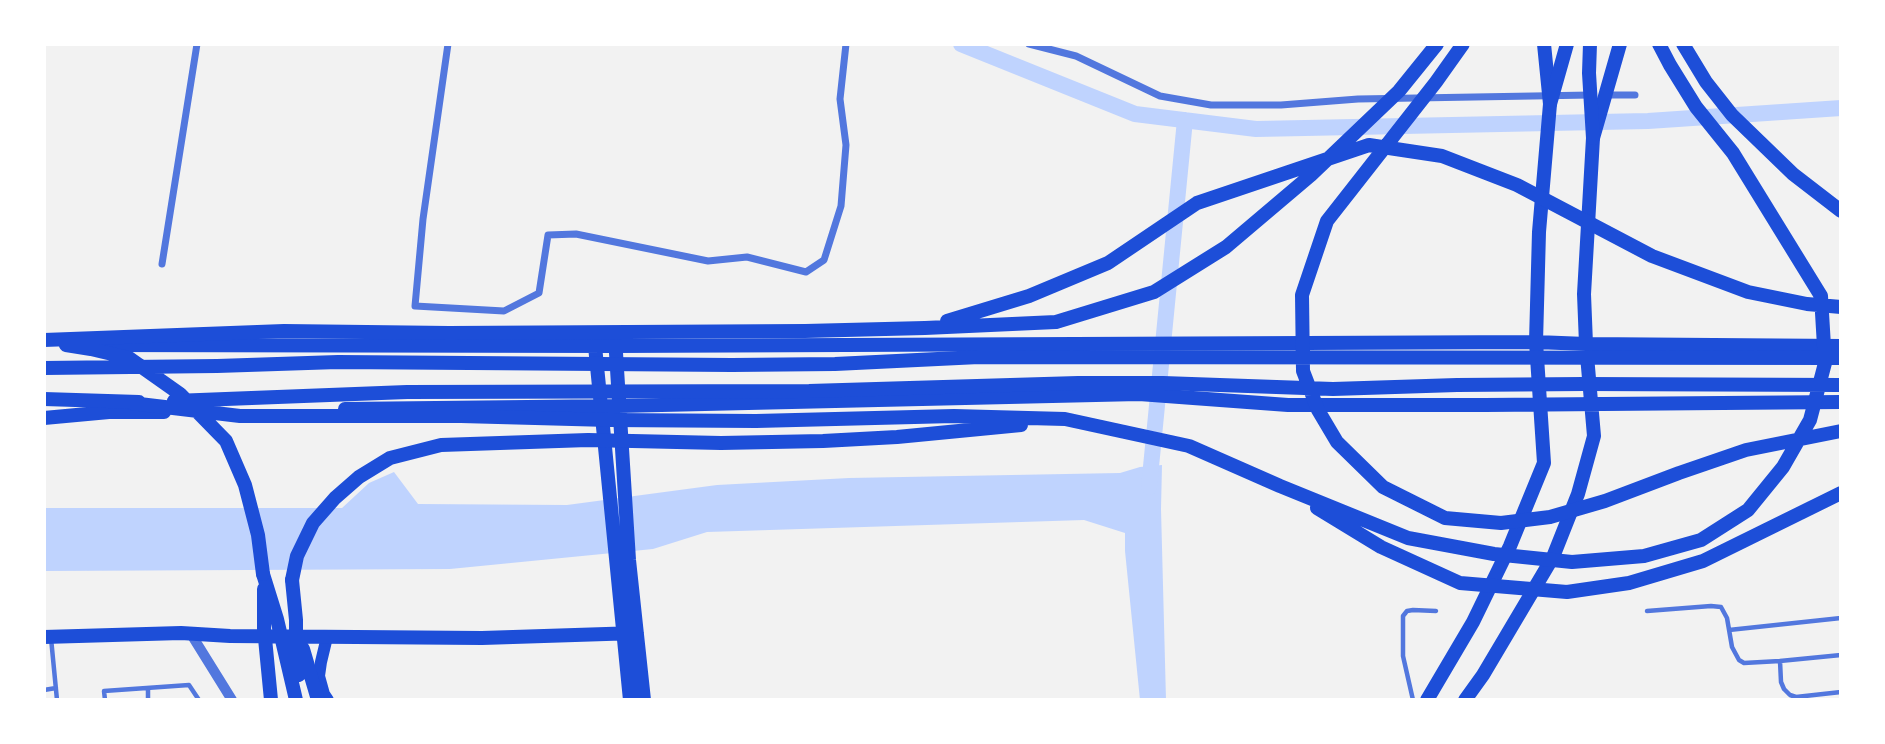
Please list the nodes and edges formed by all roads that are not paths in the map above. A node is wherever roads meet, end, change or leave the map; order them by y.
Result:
1 (197, 44) edge
2 (448, 44) edge
3 (846, 44) edge
4 (1029, 44) edge
5 (1437, 44) edge
6 (1463, 44) edge
7 (1544, 44) edge
8 (1567, 44) edge
9 (1590, 44) edge
10 (1620, 44) edge
11 (1659, 44) edge
12 (1683, 44) edge
13 (1635, 95) dead end
14 (1549, 108) junction
15 (1596, 112) junction
16 (1841, 211) edge
17 (162, 264) dead end
18 (1841, 307) edge
19 (925, 328) junction
20 (44, 342) edge
21 (1536, 342) junction
22 (1586, 344) junction
23 (595, 345) junction
24 (615, 346) junction
25 (1841, 346) edge
26 (1841, 358) edge
27 (44, 368) edge
28 (1841, 385) edge
29 (44, 400) edge
30 (1841, 402) edge
31 (131, 403) junction
32 (1541, 404) junction
33 (1591, 404) junction
34 (601, 406) junction
35 (618, 406) junction
36 (44, 418) edge
37 (1065, 419) junction
38 (1841, 431) edge
39 (616, 481) junction
40 (1280, 486) junction
41 (1841, 494) edge
42 (263, 574) junction
43 (1436, 611) dead end
44 (1647, 611) dead end
45 (1841, 618) edge
46 (296, 620) junction
47 (1729, 630) junction
48 (191, 634) junction
49 (630, 634) junction
50 (47, 637) edge
51 (290, 637) junction
52 (327, 637) junction
53 (1841, 655) edge
54 (1780, 661) junction
55 (55, 688) junction
56 (148, 688) junction
57 (44, 690) edge
58 (1841, 692) edge
59 (57, 700) edge
60 (105, 700) edge
61 (148, 700) edge
62 (199, 700) edge
63 (232, 700) edge
64 (271, 700) edge
65 (296, 700) edge
66 (304, 700) edge
67 (318, 700) edge
68 (328, 700) edge
69 (630, 700) edge
70 (644, 700) edge
71 (1413, 700) edge
72 (1427, 700) edge
73 (1465, 700) edge

1 - 17 street
2 - 3 street
4 - 13 street
5 - 19 main road
6 - 38 main road
7 - 14 main road
8 - 14 main road
9 - 15 main road
10 - 15 main road
11 - 40 main road
12 - 16 main road
14 - 21 main road
15 - 22 main road
18 - 19 main road
19 - 20 main road
20 - 23 main road
20 - 42 main road
21 - 22 main road
21 - 24 main road
21 - 32 main road
22 - 25 main road
22 - 33 main road
23 - 24 main road
23 - 34 main road
24 - 35 main road
26 - 27 main road
28 - 31 main road
29 - 31 main road
30 - 33 main road
31 - 37 main road
32 - 33 main road
32 - 35 main road
32 - 72 main road
33 - 73 main road
34 - 35 main road
34 - 36 main road
34 - 39 main road
35 - 39 main road
37 - 40 main road
37 - 46 main road
39 - 49 main road
40 - 41 main road
42 - 64 main road
42 - 65 main road
43 - 71 lane
44 - 47 lane
45 - 47 lane
46 - 66 main road
46 - 67 main road
47 - 54 lane
48 - 50 main road
48 - 51 main road
48 - 63 street
49 - 52 main road
49 - 69 main road
49 - 70 main road
50 - 55 lane
51 - 52 main road
51 - 66 main road
52 - 68 main road
53 - 54 lane
54 - 58 lane
55 - 57 lane
55 - 59 lane
56 - 60 lane
56 - 61 lane
56 - 62 lane

